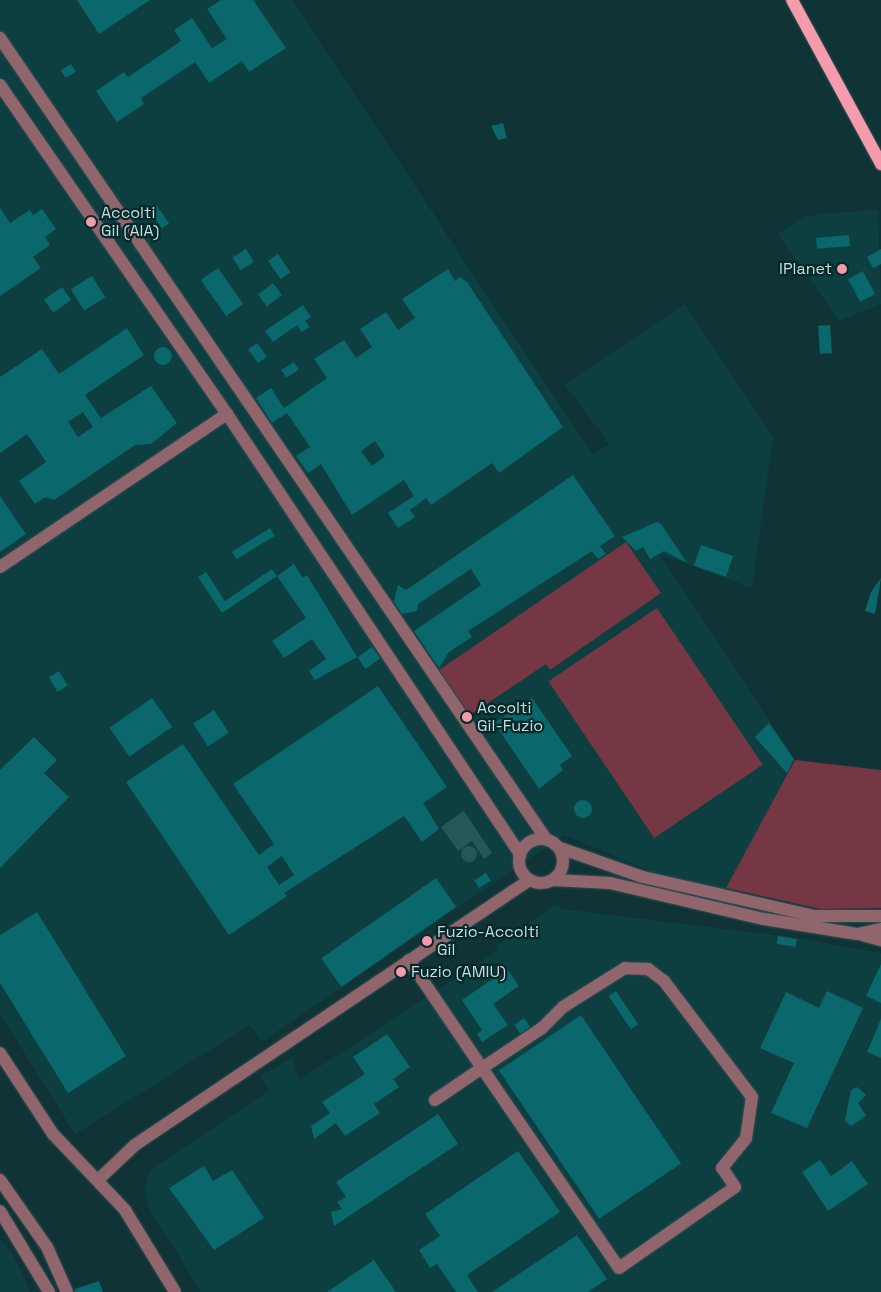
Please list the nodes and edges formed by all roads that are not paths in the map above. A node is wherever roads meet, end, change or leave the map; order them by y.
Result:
1 (792, 0) edge
2 (0, 38) edge
3 (0, 85) edge
4 (881, 164) edge
5 (227, 414) junction
6 (0, 567) edge
7 (546, 839) junction
8 (560, 848) junction
9 (520, 854) junction
10 (529, 880) junction
11 (553, 880) junction
12 (881, 916) edge
13 (881, 929) edge
14 (857, 934) junction
15 (881, 940) edge
16 (409, 960) junction
17 (0, 1053) edge
18 (482, 1068) junction
19 (435, 1100) dead end
20 (0, 1180) edge
21 (98, 1180) junction
22 (0, 1211) edge
23 (49, 1292) edge
24 (67, 1292) edge
25 (175, 1292) edge

1 - 4 main road
2 - 7 street
3 - 5 street
5 - 6 street
5 - 9 street
7 - 8 street
7 - 9 street
8 - 11 street
8 - 12 street
9 - 10 street
10 - 11 street
10 - 16 street
11 - 14 street
13 - 14 street
14 - 15 street
16 - 18 street
16 - 21 street
17 - 21 street
18 - 18 street
18 - 19 street
20 - 24 street
21 - 25 street
22 - 23 street

